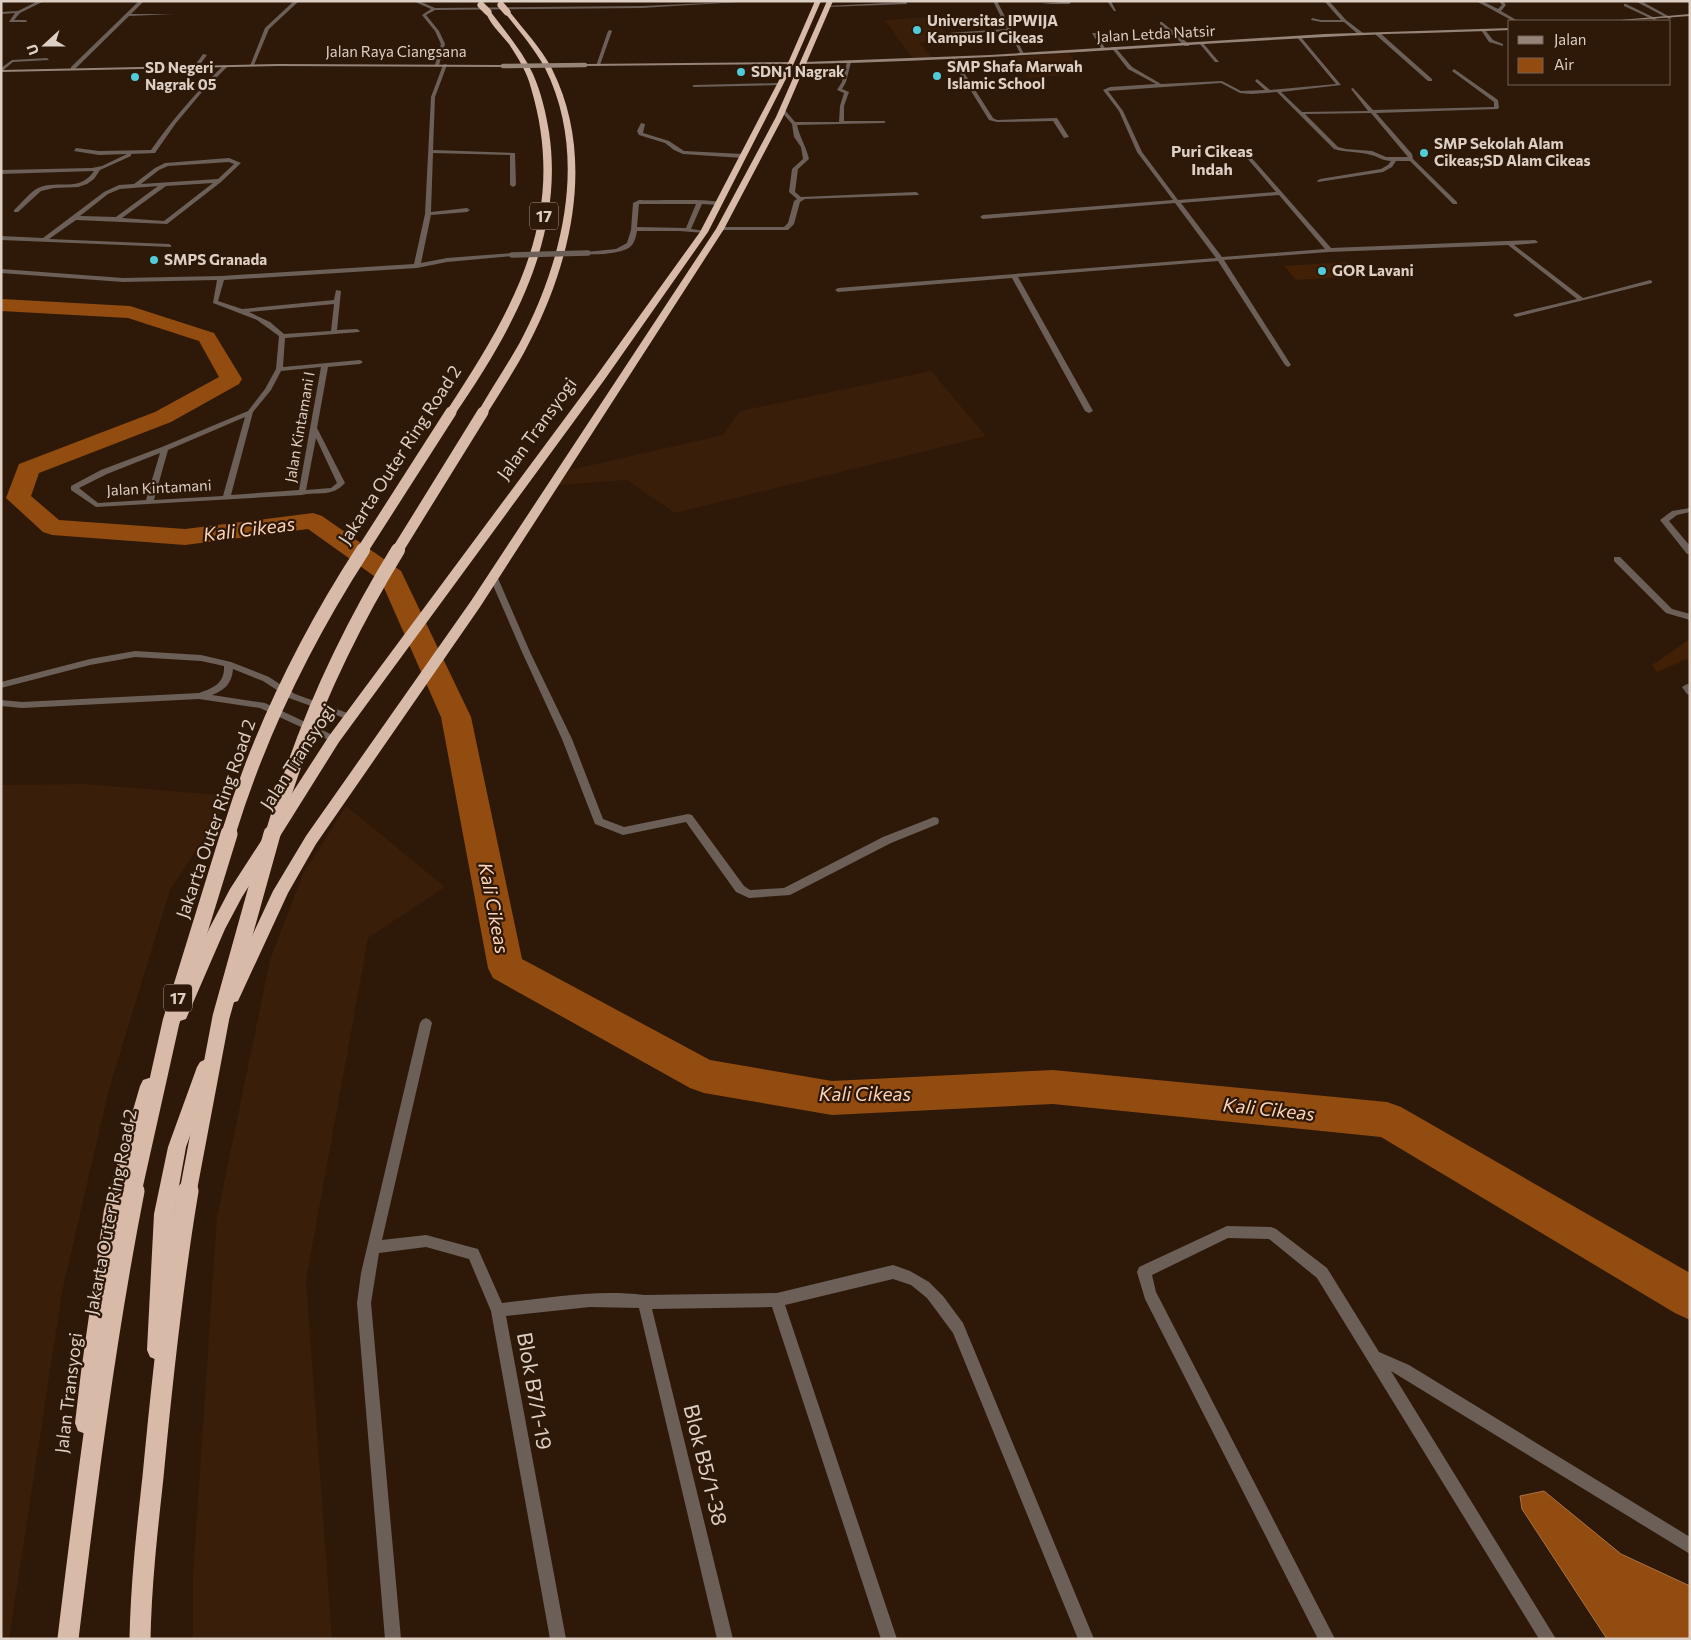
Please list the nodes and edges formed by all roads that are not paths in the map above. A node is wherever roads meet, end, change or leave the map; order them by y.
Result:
1 (42, 1) edge
2 (142, 1) edge
3 (297, 1) edge
4 (415, 1) edge
5 (752, 1) edge
6 (818, 1) edge
7 (995, 1) edge
8 (1068, 1) edge
9 (1109, 1) edge
10 (1326, 1) edge
11 (1478, 1) edge
12 (1501, 1) edge
13 (1637, 1) edge
14 (479, 3) edge
15 (906, 3) dead end
16 (829, 4) edge
17 (1044, 4) dead end
18 (1626, 5) dead end
19 (502, 6) edge
20 (434, 10) junction
21 (1115, 10) dead end
22 (1498, 11) junction
23 (19, 12) junction
24 (1, 13) edge
25 (130, 14) junction
26 (170, 14) dead end
27 (1690, 15) edge
28 (1670, 18) junction
29 (1312, 19) dead end
30 (1655, 19) junction
31 (1514, 20) edge
32 (1638, 20) edge
33 (26, 21) dead end
34 (1345, 21) junction
35 (1161, 23) dead end
36 (1508, 29) edge
37 (1010, 30) junction
38 (610, 31) dead end
39 (1483, 31) junction
40 (950, 33) dead end
41 (1094, 34) dead end
42 (1361, 34) junction
43 (1378, 34) junction
44 (1298, 37) junction
45 (1201, 44) junction
46 (1187, 45) junction
47 (1501, 45) dead end
48 (1113, 48) junction
49 (1104, 49) junction
50 (1022, 53) junction
51 (205, 54) dead end
52 (952, 58) junction
53 (47, 60) dead end
54 (1217, 61) dead end
55 (849, 62) junction
56 (791, 63) junction
57 (804, 63) junction
58 (252, 65) junction
59 (436, 65) junction
60 (445, 65) junction
61 (598, 65) junction
62 (196, 66) junction
63 (226, 66) junction
64 (73, 68) junction
65 (1454, 70) dead end
66 (1, 71) edge
67 (1258, 80) dead end
68 (1430, 80) dead end
69 (779, 84) junction
70 (1159, 84) junction
71 (694, 86) dead end
72 (1353, 89) dead end
73 (1270, 92) junction
74 (1279, 92) junction
75 (782, 110) junction
76 (1299, 112) junction
77 (1372, 112) junction
78 (884, 122) dead end
79 (841, 123) junction
80 (643, 124) dead end
81 (794, 124) junction
82 (1066, 137) dead end
83 (76, 150) dead end
84 (1242, 150) dead end
85 (431, 151) junction
86 (132, 153) junction
87 (743, 156) junction
88 (1411, 159) junction
89 (1394, 160) junction
90 (98, 169) junction
91 (1, 172) edge
92 (736, 172) junction
93 (752, 173) junction
94 (219, 180) junction
95 (1320, 181) dead end
96 (166, 183) junction
97 (513, 184) dead end
98 (136, 185) junction
99 (1280, 193) junction
100 (916, 194) dead end
101 (799, 198) junction
102 (700, 202) junction
103 (1177, 202) junction
104 (719, 203) junction
105 (1455, 203) dead end
106 (467, 210) dead end
107 (16, 212) dead end
108 (428, 214) junction
109 (983, 217) dead end
110 (75, 218) junction
111 (118, 219) junction
112 (635, 229) junction
113 (720, 229) junction
114 (688, 230) junction
115 (704, 232) junction
116 (1, 238) edge
117 (45, 239) junction
118 (1534, 242) dead end
119 (1510, 244) junction
120 (169, 246) dead end
121 (1329, 250) junction
122 (1220, 259) junction
123 (417, 266) junction
124 (1, 271) edge
125 (1014, 276) junction
126 (221, 278) junction
127 (1650, 282) dead end
128 (838, 290) dead end
129 (338, 292) dead end
130 (1582, 300) junction
131 (336, 302) junction
132 (242, 311) junction
133 (1516, 315) dead end
134 (358, 331) dead end
135 (334, 332) junction
136 (282, 336) junction
137 (360, 362) dead end
138 (1288, 365) dead end
139 (325, 366) junction
140 (279, 369) junction
141 (1089, 411) dead end
142 (250, 412) junction
143 (314, 428) junction
144 (165, 449) junction
145 (302, 493) junction
146 (226, 498) junction
147 (150, 502) junction
148 (1690, 510) edge
149 (1690, 552) edge
150 (1616, 559) dead end
151 (493, 576) junction
152 (1690, 618) edge
153 (228, 664) junction
154 (1, 684) edge
155 (199, 696) junction
156 (1, 703) edge
157 (350, 716) junction
158 (334, 738) junction
159 (934, 821) dead end
160 (426, 1023) dead end
161 (375, 1247) junction
162 (777, 1300) junction
163 (644, 1302) junction
164 (498, 1310) junction
165 (1373, 1356) junction
166 (1690, 1546) edge
167 (67, 1639) edge
168 (140, 1639) edge
169 (149, 1639) edge
170 (392, 1639) edge
171 (558, 1639) edge
172 (725, 1639) edge
173 (889, 1639) edge
174 (1086, 1639) edge
175 (1327, 1639) edge
176 (1548, 1639) edge

1 - 23 street
2 - 25 street
3 - 58 street
4 - 20 street
5 - 20 street
6 - 56 highway, Jalan Transyogi
7 - 37 street
8 - 17 street
9 - 21 street
10 - 34 street
11 - 22 street
12 - 22 street
13 - 28 street
14 - 167 highway, Jakarta Outer Ring Road 2 / 17, bridge
15 - 16 street
16 - 57 highway
18 - 30 street
19 - 168 highway, 17, bridge
20 - 59 street
22 - 31 street
23 - 24 street
23 - 33 street
25 - 26 street
25 - 64 street
27 - 28 main road
28 - 30 main road
29 - 34 street
30 - 32 main road
34 - 42 street
35 - 46 street
36 - 39 main road, Jalan Letda Natsir
37 - 40 street
37 - 50 street
38 - 61 street
39 - 43 main road, Jalan Letda Natsir
39 - 47 street
41 - 49 street
42 - 43 main road, Jalan Letda Natsir
42 - 44 main road, Jalan Letda Natsir
43 - 68 street
44 - 45 main road, Jalan Letda Natsir
44 - 74 street
45 - 46 main road, Jalan Letda Natsir
45 - 54 street
46 - 48 main road, Jalan Letda Natsir
48 - 49 main road, Jalan Letda Natsir
48 - 70 street
49 - 50 main road, Jalan Letda Natsir
50 - 52 main road, Jalan Letda Natsir
51 - 62 street
52 - 55 main road, Jalan Letda Natsir
52 - 82 street
53 - 66 street
55 - 57 main road, Jalan Letda Natsir
55 - 79 street
56 - 61 main road, Jalan Raya Ciangsana
56 - 69 highway, Jalan Transyogi
57 - 75 highway
58 - 59 main road, Jalan Raya Ciangsana
58 - 63 main road, Jalan Raya Ciangsana
59 - 60 main road, Jalan Raya Ciangsana
60 - 61 main road, Jalan Raya Ciangsana, bridge
60 - 85 street
62 - 63 main road, Jalan Raya Ciangsana
62 - 64 main road, Jalan Raya Ciangsana
63 - 86 street
64 - 66 main road, Jalan Raya Ciangsana
65 - 77 street
67 - 73 street
69 - 71 street
69 - 87 highway, Jalan Transyogi
70 - 73 street
70 - 103 street
72 - 77 street
73 - 74 street
74 - 76 street
75 - 81 street
75 - 93 highway
76 - 77 street
76 - 89 street
77 - 88 street
78 - 79 street
79 - 81 street
80 - 87 street
81 - 101 street
83 - 86 street
84 - 99 street
85 - 97 street
85 - 108 street
86 - 90 street
87 - 92 highway, Jalan Transyogi
88 - 89 street
88 - 105 street
89 - 95 street
90 - 91 street
90 - 107 street
92 - 93 highway
92 - 104 highway, Jalan Transyogi
93 - 113 highway
94 - 96 street
94 - 98 street
94 - 111 street
96 - 98 street
96 - 111 street
98 - 110 street
99 - 103 street
99 - 121 street
100 - 101 street
101 - 113 street
102 - 104 street
102 - 112 street
102 - 114 street
103 - 109 street
103 - 122 street
104 - 115 highway, Jalan Transyogi
106 - 108 street
108 - 123 street
110 - 111 street
110 - 117 street
112 - 114 street
112 - 123 street, bridge
113 - 151 highway
114 - 115 street
115 - 157 highway, Jalan Transyogi
116 - 117 street
117 - 120 street
118 - 119 street
119 - 121 street
119 - 130 street
121 - 122 street
122 - 125 street
122 - 138 street
123 - 126 street
124 - 126 street
125 - 128 street
125 - 141 street
126 - 132 street
127 - 130 street
129 - 131 street
130 - 133 street
131 - 132 street
131 - 135 street
132 - 136 street
134 - 135 street
135 - 136 street
136 - 140 street
137 - 139 street
139 - 140 street
139 - 143 street, Jalan Kintamani I
140 - 142 street, Jalan Kintamani
142 - 144 street, Jalan Kintamani
142 - 146 street
143 - 145 street, Jalan Kintamani I
143 - 145 street, Jalan Kintamani
144 - 147 street
144 - 147 street, Jalan Kintamani
145 - 146 street, Jalan Kintamani
146 - 147 street, Jalan Kintamani
148 - 149 street
150 - 152 street
151 - 159 street
151 - 169 highway
153 - 154 street
153 - 155 street
153 - 157 street
155 - 156 street
155 - 158 street
157 - 158 highway, Jalan Transyogi
158 - 167 highway, Jalan Transyogi
160 - 161 street
161 - 164 street, Blok B7/1-19
161 - 170 street
162 - 163 street
162 - 173 street
162 - 174 street
163 - 164 street
163 - 172 street, Blok B5/1-38
164 - 171 street, Blok B7/1-19
165 - 166 street
165 - 175 street
165 - 176 street

